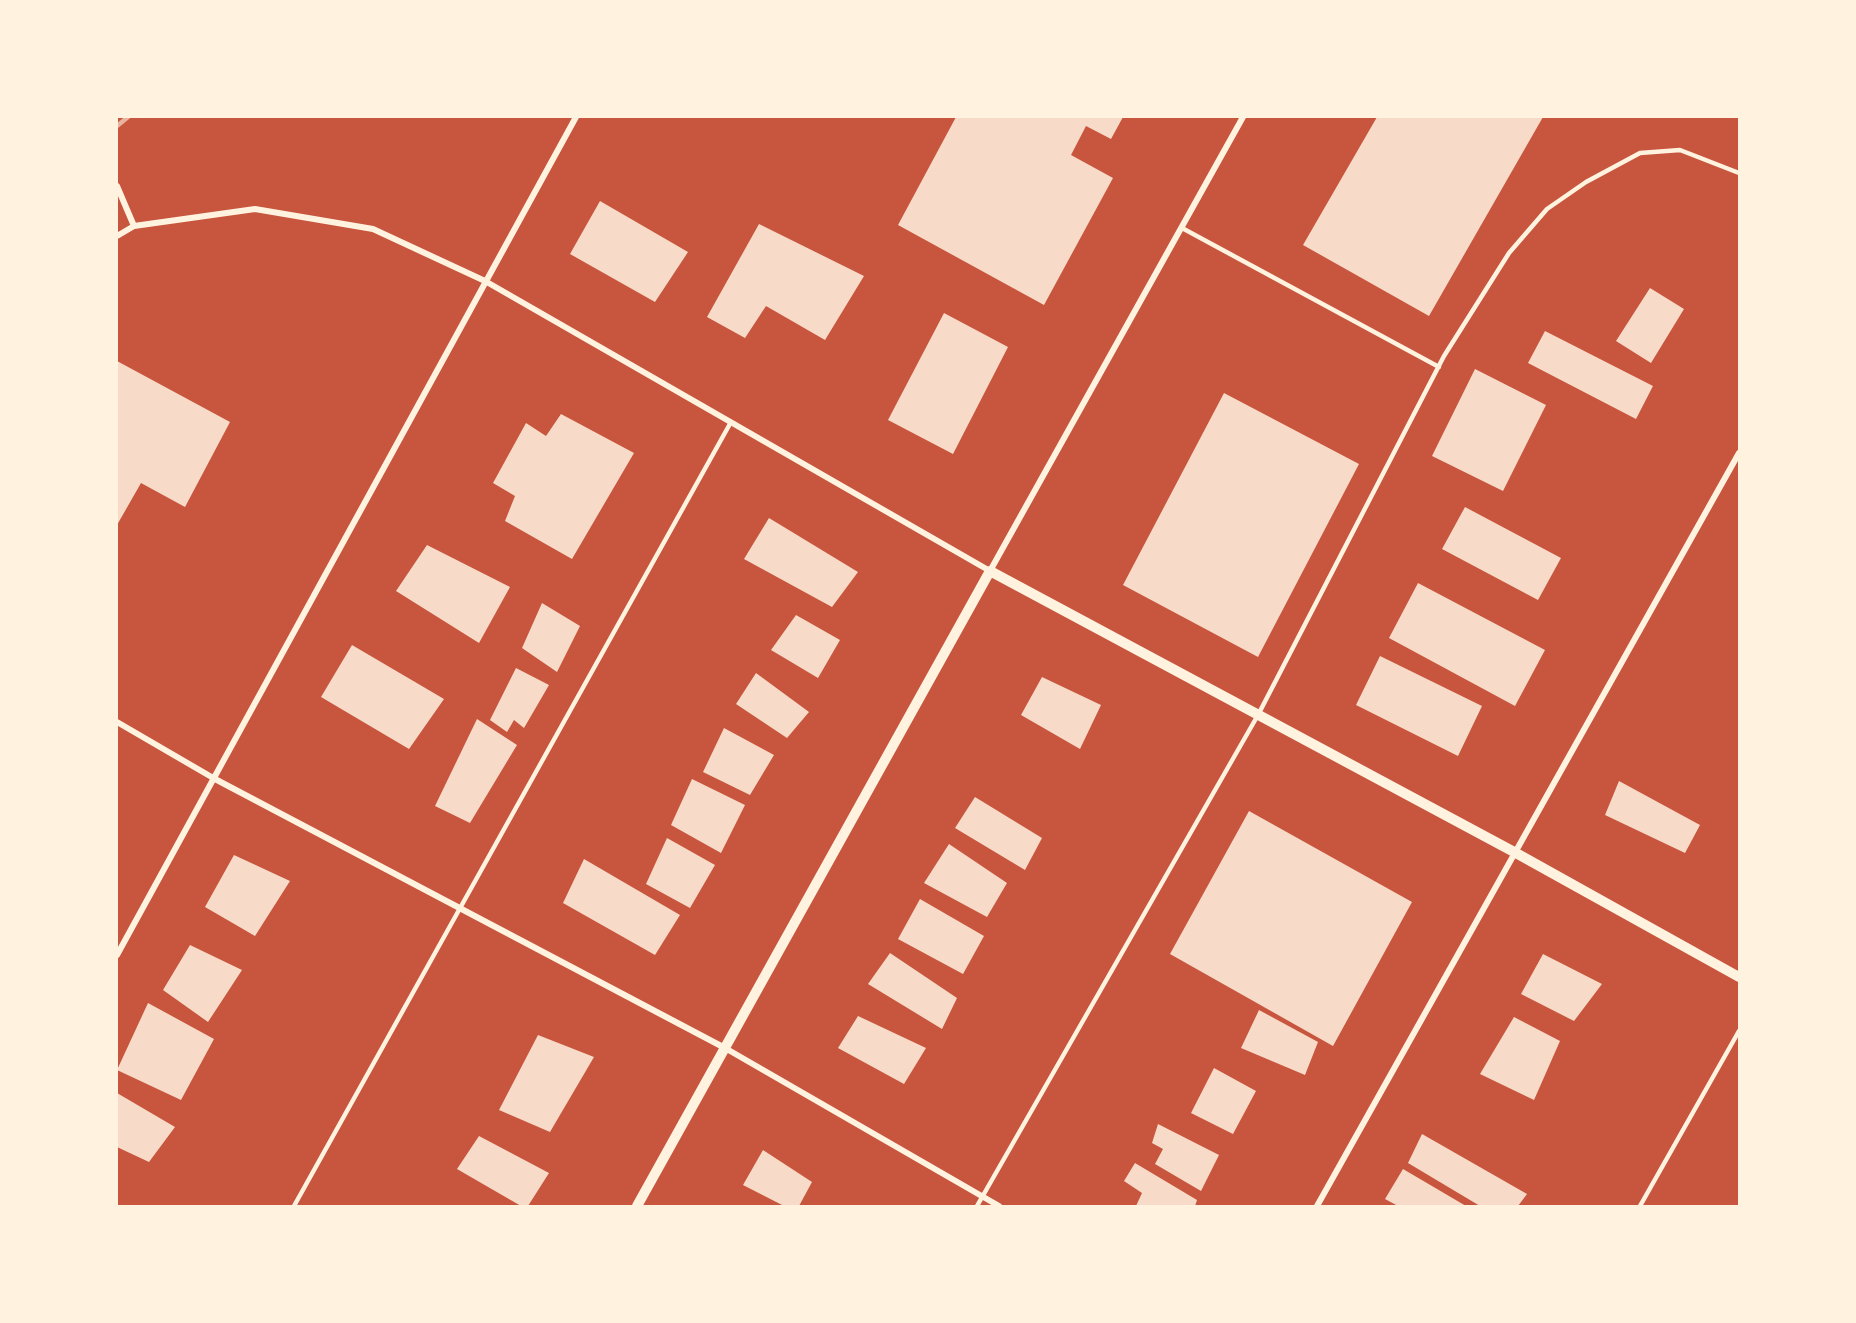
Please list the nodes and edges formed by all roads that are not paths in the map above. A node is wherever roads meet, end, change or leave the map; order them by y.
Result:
1 (576, 117) edge
2 (1243, 117) edge
3 (1739, 173) edge
4 (117, 186) edge
5 (134, 226) junction
6 (1182, 228) junction
7 (117, 236) edge
8 (485, 281) junction
9 (1439, 367) junction
10 (731, 422) junction
11 (1739, 453) edge
12 (990, 571) junction
13 (1258, 715) junction
14 (117, 722) edge
15 (215, 779) junction
16 (1516, 853) junction
17 (459, 908) junction
18 (117, 955) edge
19 (1739, 977) edge
20 (1739, 1031) edge
21 (725, 1048) junction
22 (984, 1197) junction
23 (294, 1206) edge
24 (637, 1206) edge
25 (977, 1206) edge
26 (999, 1206) edge
27 (1317, 1206) edge
28 (1640, 1206) edge

1 - 8 street
2 - 6 street
3 - 9 lane
4 - 5 street
5 - 7 street
5 - 8 street
6 - 9 lane
6 - 12 street
8 - 10 street
8 - 15 street
9 - 13 lane
10 - 12 street
10 - 17 lane
11 - 16 street
12 - 13 street
12 - 21 street
13 - 16 street
13 - 22 lane
14 - 15 street
15 - 17 street
15 - 18 street
16 - 19 street
16 - 27 street
17 - 21 street
17 - 23 lane
20 - 28 lane
21 - 22 street
21 - 24 street
22 - 25 lane
22 - 26 street

